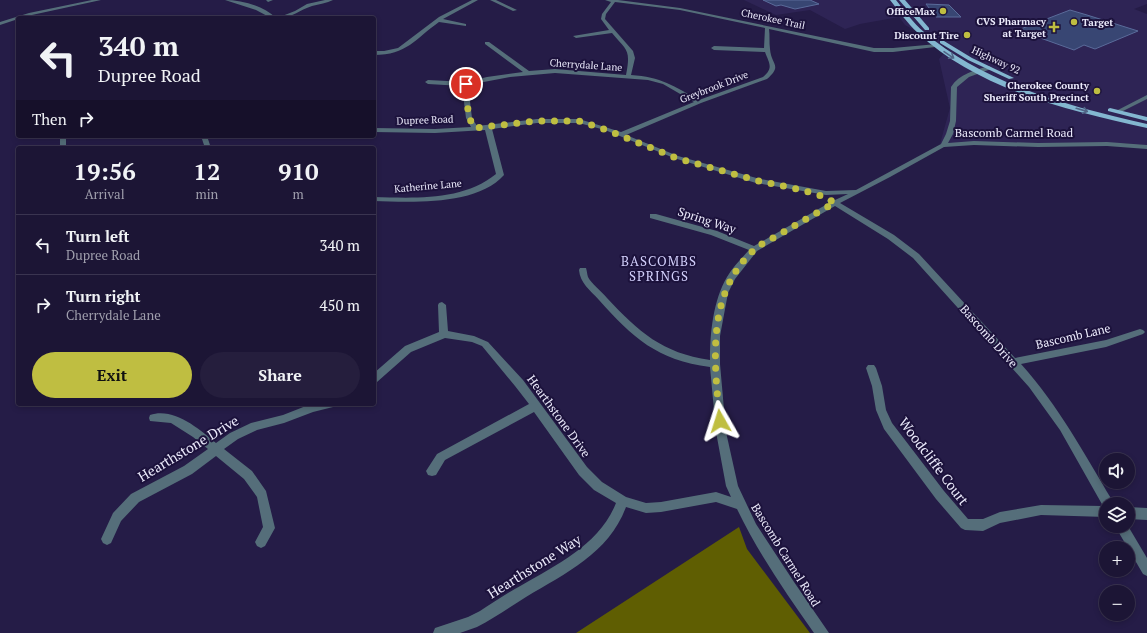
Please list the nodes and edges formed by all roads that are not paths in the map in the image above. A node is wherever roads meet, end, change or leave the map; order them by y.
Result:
1 (99, 0) edge
2 (228, 0) edge
3 (331, 0) edge
4 (476, 0) edge
5 (492, 0) edge
6 (607, 0) edge
7 (614, 0) edge
8 (893, 0) edge
9 (902, 0) edge
10 (515, 10) dead end
11 (4, 16) dead end
12 (16, 16) edge
13 (22, 16) edge
14 (272, 16) edge
15 (285, 16) edge
16 (16, 18) edge
17 (439, 20) junction
18 (0, 24) edge
19 (464, 25) dead end
20 (767, 27) junction
21 (612, 31) junction
22 (576, 36) dead end
23 (487, 43) dead end
24 (935, 44) junction
25 (714, 48) dead end
26 (767, 50) junction
27 (376, 53) edge
28 (989, 68) junction
29 (979, 72) junction
30 (528, 73) junction
31 (628, 77) junction
32 (1016, 80) dead end
33 (428, 82) dead end
34 (466, 84) junction
35 (1147, 97) edge
36 (1067, 98) dead end
37 (699, 102) junction
38 (1117, 112) junction
39 (1147, 119) edge
40 (1147, 126) edge
41 (488, 127) junction
42 (475, 128) junction
43 (376, 130) edge
44 (620, 136) junction
45 (943, 145) junction
46 (1147, 147) edge
47 (863, 189) junction
48 (802, 190) junction
49 (826, 193) junction
50 (376, 199) edge
51 (837, 202) junction
52 (653, 216) dead end
53 (754, 250) junction
54 (583, 270) dead end
55 (442, 305) dead end
56 (1140, 332) dead end
57 (444, 334) junction
58 (1012, 362) junction
59 (715, 364) junction
60 (871, 368) dead end
61 (376, 377) edge
62 (312, 406) edge
63 (535, 406) junction
64 (154, 418) dead end
65 (217, 449) junction
66 (432, 471) dead end
67 (1104, 497) edge
68 (623, 501) junction
69 (740, 505) junction
70 (1099, 512) edge
71 (1135, 513) edge
72 (1147, 514) edge
73 (1125, 533) edge
74 (107, 539) dead end
75 (261, 542) dead end
76 (1147, 570) edge
77 (440, 633) edge
78 (822, 633) edge

1 - 13 street
2 - 14 street
3 - 15 street
4 - 17 street
5 - 10 street
6 - 7 street, Cherokee Trail
7 - 20 street, Cherokee Trail
7 - 21 street
8 - 24 main road, Highway 92
9 - 28 main road, Highway 92
11 - 12 street
16 - 18 street
17 - 19 street
17 - 27 street
20 - 24 street, Cherokee Trail
20 - 26 street, Greybrook Drive
21 - 22 street
21 - 31 street
23 - 30 street
24 -> 29 main road, Highway 92
25 - 26 street
26 - 37 street, Greybrook Drive
28 - 29 street
28 - 32 main road, Highway 92
29 -> 40 main road, Highway 92
29 - 45 street
30 - 31 street, Cherrydale Lane
30 - 34 street, Cherrydale Lane
31 - 37 street, Cherrydale Lane
33 - 34 street, Cherrydale Lane
34 - 42 street
35 - 38 street
36 - 38 main road
37 - 44 street, Greybrook Drive
38 - 39 main road
41 - 42 street, Dupree Road
41 - 44 street, Dupree Road
41 - 50 street, Katherine Lane
42 - 43 street, Dupree Road
44 - 48 street, Dupree Road
45 - 46 street, Bascomb Carmel Road
45 - 47 street, Bascomb Carmel Road
47 - 49 street, Dupree Road
47 - 51 street, Bascomb Carmel Road
48 - 49 street, Dupree Road
48 - 51 street, Dupree Road
49 - 51 street, Dupree Road
51 - 53 street, Bascomb Carmel Road
51 - 58 street, Bascomb Drive
52 - 53 street, Spring Way
53 - 59 street, Bascomb Carmel Road
54 - 59 street
55 - 57 street
56 - 58 street, Bascomb Lane
57 - 61 street
57 - 63 street, Hearthstone Drive
58 - 67 street, Bascomb Drive
59 - 69 street, Bascomb Carmel Road
60 - 70 street, Woodcliffe Court
62 - 65 street, Hearthstone Drive
63 - 66 street
63 - 68 street, Hearthstone Drive
64 - 65 street
65 - 74 street, Hearthstone Drive
65 - 75 street
68 - 69 street, Hearthstone Drive
68 - 77 street, Hearthstone Way
69 - 78 street, Bascomb Carmel Road
71 - 72 street
73 - 76 street

